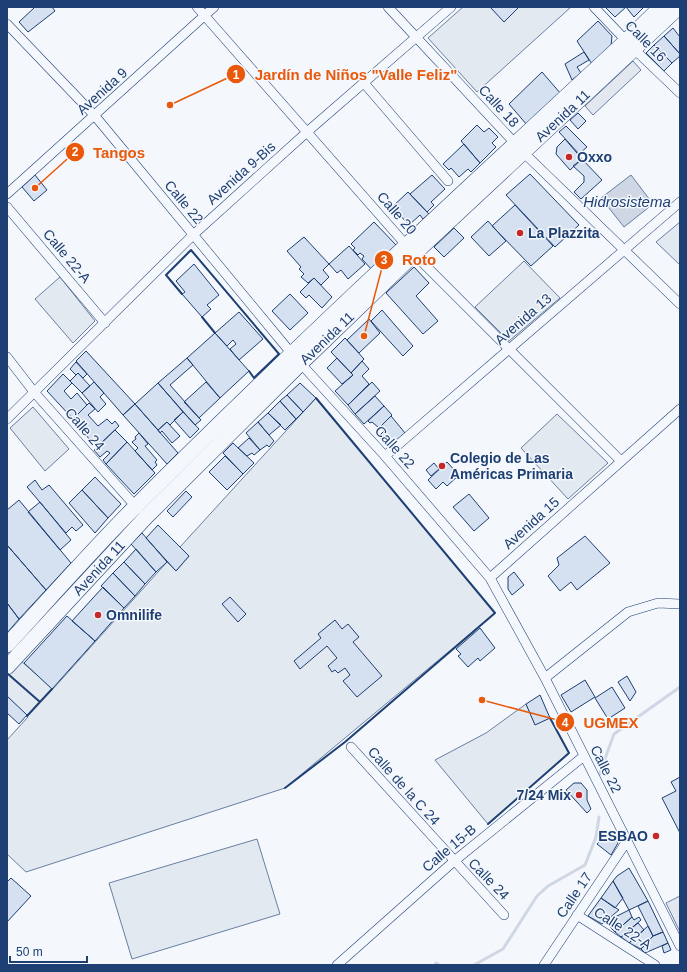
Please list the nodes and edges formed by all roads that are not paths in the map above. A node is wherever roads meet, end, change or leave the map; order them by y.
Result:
1 (197, 7) edge
2 (214, 7) edge
3 (388, 7) edge
4 (451, 7) edge
5 (594, 7) edge
6 (661, 7) edge
7 (678, 7) edge
8 (205, 15) junction
9 (7, 24) edge
10 (418, 38) junction
11 (630, 46) junction
12 (364, 83) junction
13 (680, 93) edge
14 (95, 116) junction
15 (307, 132) junction
16 (520, 148) junction
17 (448, 181) dead end
18 (7, 194) edge
19 (680, 202) edge
20 (7, 207) edge
21 (193, 235) junction
22 (625, 248) junction
23 (410, 249) junction
24 (680, 304) edge
25 (105, 323) junction
26 (509, 350) junction
27 (7, 357) edge
28 (296, 359) junction
29 (34, 392) junction
30 (680, 409) edge
31 (7, 419) edge
32 (385, 456) junction
33 (621, 461) junction
34 (140, 512) junction
35 (490, 578) junction
36 (49, 600) junction
37 (680, 604) edge
38 (59, 611) junction
39 (7, 645) edge
40 (9, 662) edge
41 (544, 678) junction
42 (350, 747) dead end
43 (584, 756) junction
44 (627, 841) junction
45 (453, 862) junction
46 (504, 915) dead end
47 (576, 915) junction
48 (680, 946) edge
49 (336, 965) edge
50 (544, 965) edge
51 (654, 965) edge

1 - 8 street, Calle 20
2 - 8 street, Avenida 9
3 - 10 street, Calle 18
4 - 10 street, Avenida 9-Bis
5 - 11 street, Calle 16
6 - 11 main road, Avenida 11
7 - 11 main road, Avenida 11
8 - 14 street, Avenida 9
8 - 15 street, Calle 20
9 - 14 street, Calle 22
10 - 12 street, Avenida 9-Bis
10 - 16 street, Calle 18
11 - 13 street, Calle 16
11 - 16 main road, Avenida 11
12 - 15 street, Avenida 9-Bis
12 - 17 street
14 - 18 street, Avenida 9
14 - 21 street, Calle 22
15 - 21 street, Avenida 9-Bis
15 - 23 street, Calle 20
16 - 22 street, Calle 18
16 - 23 main road, Avenida 11
19 - 22 street, Avenida 13
20 - 25 street, Calle 22-A
21 - 25 street, Avenida 9-Bis
21 - 28 street, Calle 22
22 - 24 street, Calle 18
22 - 26 street, Avenida 13
23 - 26 street, Calle 20
23 - 28 main road, Avenida 11
25 - 29 street, Avenida 9-Bis
26 - 32 street, Avenida 13
26 - 33 street, Calle 20
27 - 29 street, Calle 24
28 - 32 street, Calle 22
28 - 34 main road, Avenida 11
29 - 31 street, Avenida 9-Bis
29 - 34 street, Calle 24
30 - 33 street, Avenida 15
32 - 35 street, Calle 22
33 - 35 street, Avenida 15
34 - 36 main road, Avenida 11
34 - 38 main road, Avenida 11
35 - 41 street, Calle 22
36 - 38 main road
36 - 39 main road, Avenida 11
37 - 41 street
38 - 40 main road, Avenida 11
41 - 43 street, Calle 22
42 - 45 street, Calle de la C 24
43 - 44 street, Calle 22
43 - 45 street, Calle 15-B
44 - 47 street, Calle 17
44 - 48 street, Calle 22
45 - 46 street, Calle 24
45 - 49 street, Calle 15-B
47 - 50 street, Calle 17
47 - 51 street, Calle 22-A

